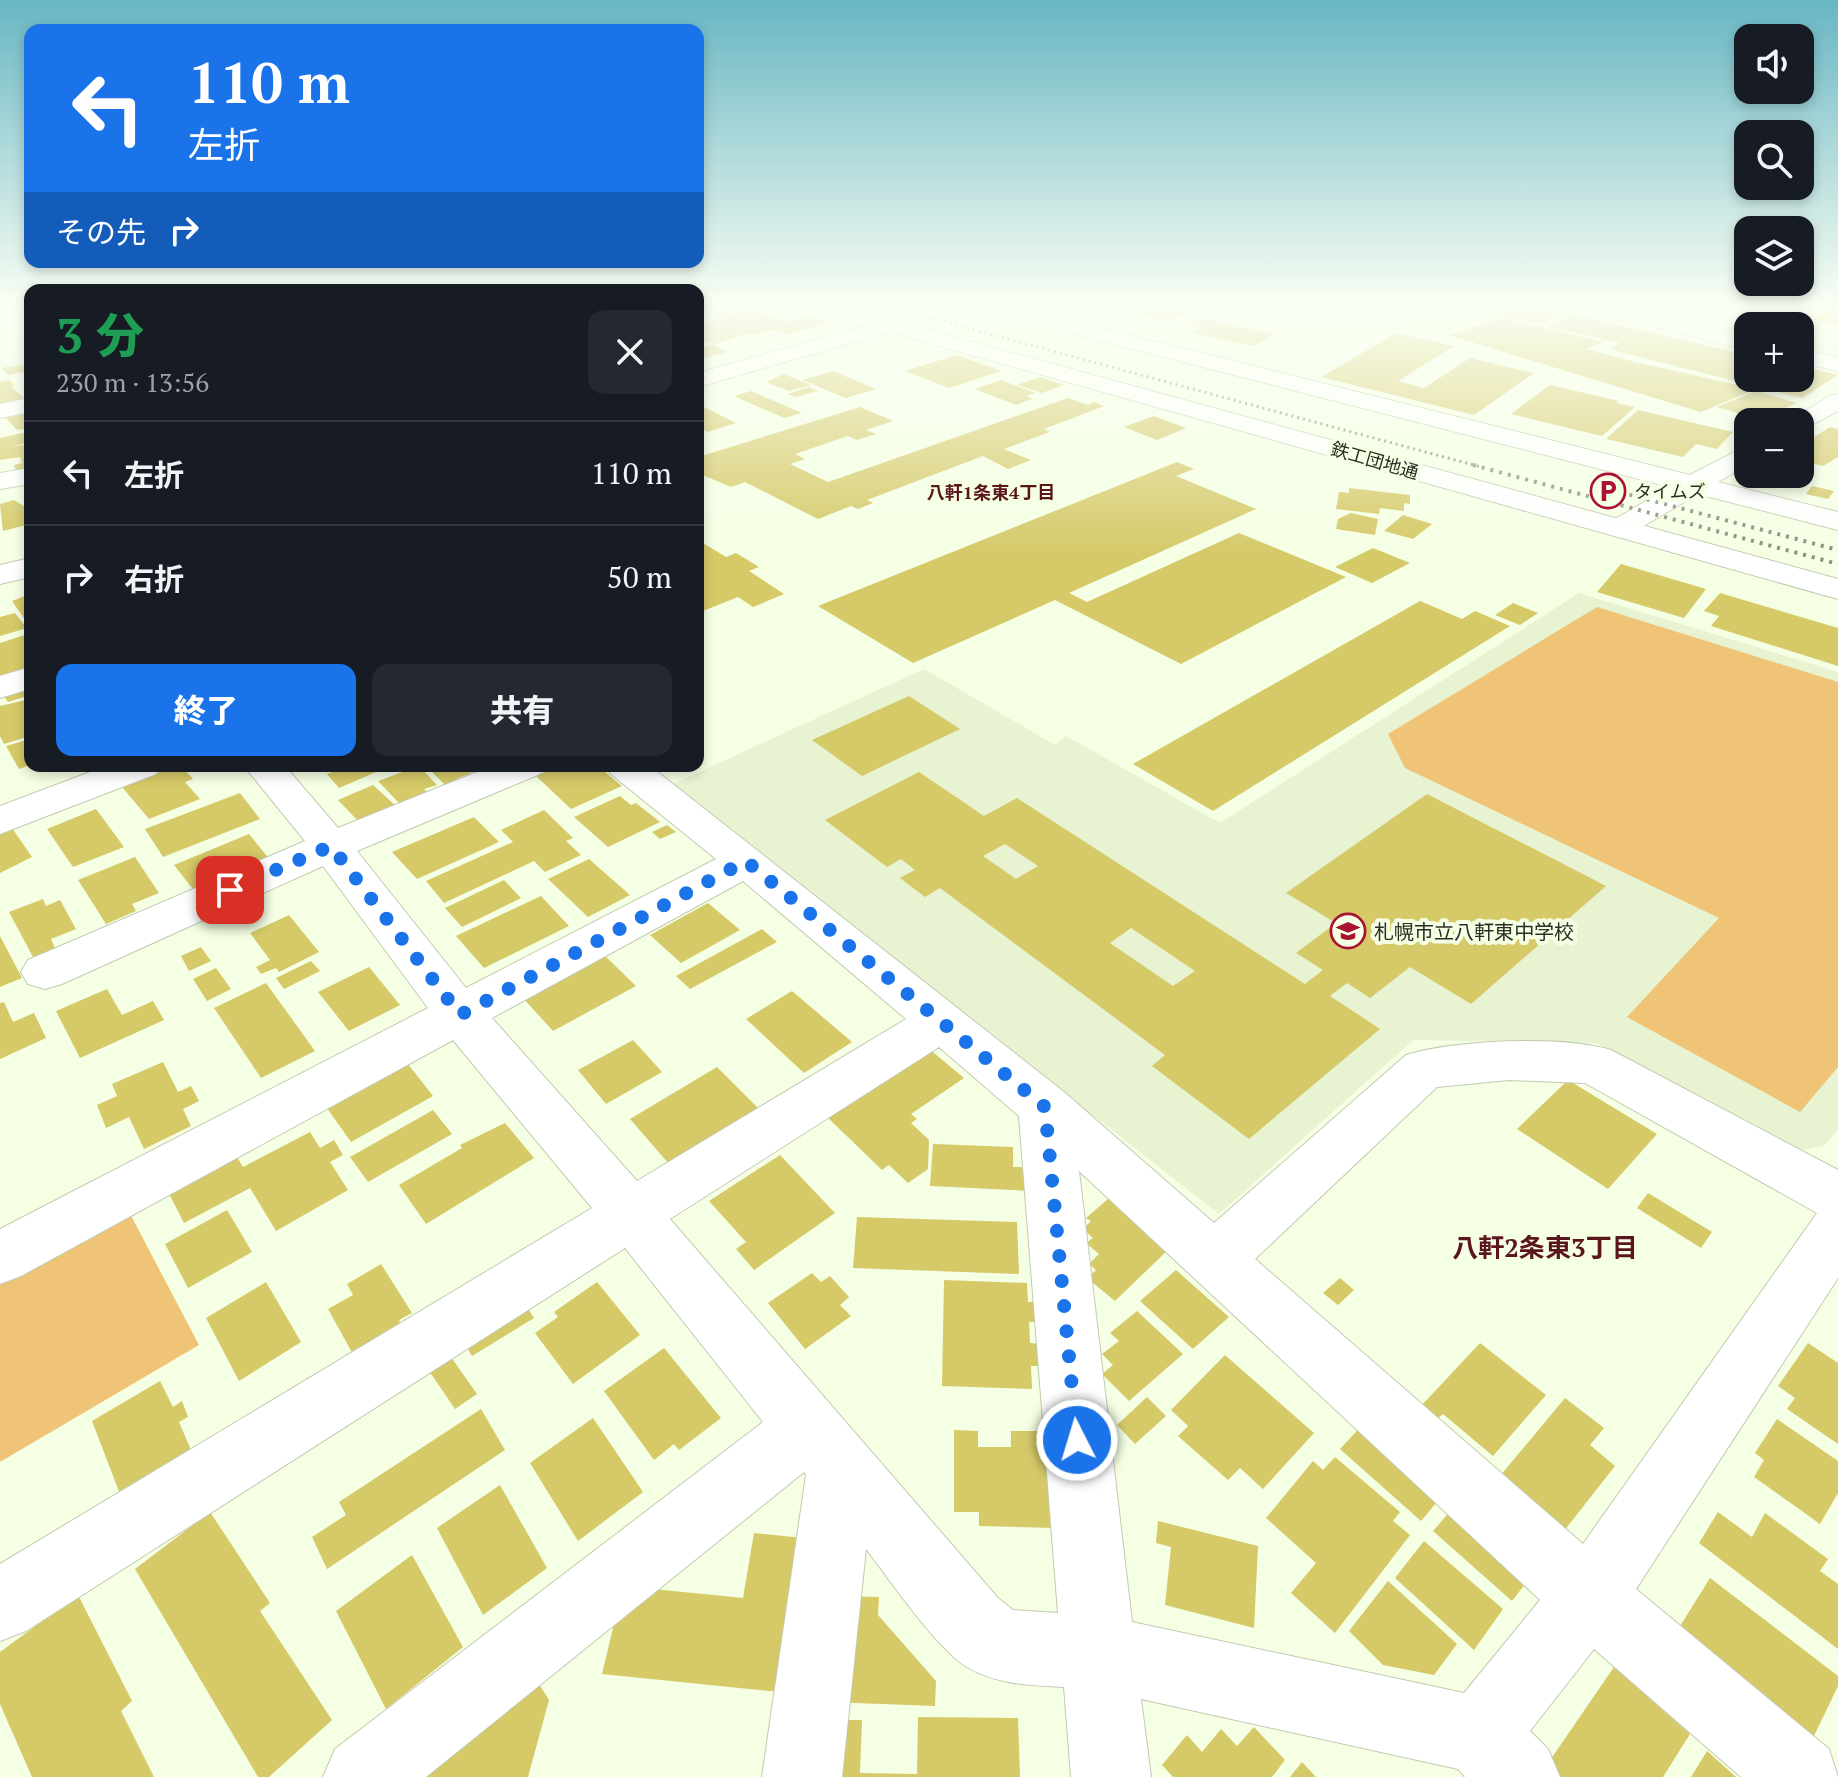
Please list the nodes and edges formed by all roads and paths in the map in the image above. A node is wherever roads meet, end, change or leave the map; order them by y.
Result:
1 (1119, 389) edge
2 (1313, 389) edge
3 (1838, 401) edge
4 (24, 406) edge
5 (0, 411) edge
6 (1814, 415) edge
7 (1734, 461) edge
8 (1690, 485) junction
9 (1838, 521) edge
10 (1620, 528) junction
11 (24, 569) edge
12 (0, 575) edge
13 (1838, 589) edge
14 (24, 680) edge
15 (0, 687) edge
16 (127, 772) edge
17 (269, 772) edge
18 (511, 772) edge
19 (633, 772) edge
20 (0, 821) edge
21 (331, 846) junction
22 (746, 861) junction
23 (45, 972) dead end
24 (460, 1015) junction
25 (939, 1023) junction
26 (1045, 1107) junction
27 (1838, 1197) edge
28 (632, 1215) junction
29 (1838, 1229) edge
30 (0, 1258) edge
31 (1215, 1259) junction
32 (825, 1446) junction
33 (1589, 1597) junction
34 (0, 1605) edge
35 (1097, 1652) junction
36 (1500, 1756) edge
37 (363, 1777) edge
38 (802, 1777) edge
39 (1111, 1777) edge
40 (1801, 1777) edge

1 - 10 street, 鉄工団地通
2 - 8 street
3 - 6 street
4 - 5 street
7 - 8 street
8 - 9 street
8 - 10 street
10 - 13 street, 鉄工団地通
11 - 12 street
14 - 15 street
16 - 20 street
17 - 21 street
18 - 21 street
19 - 22 street
21 - 23 street
21 - 24 street
22 - 24 street
22 - 25 street
24 - 28 street
24 - 30 street
25 - 26 street
25 - 28 street
26 - 31 street
26 - 35 street
27 - 31 street
28 - 32 street
28 - 34 street
29 - 33 street
31 - 33 street
32 - 35 street
32 - 37 street
32 - 38 street
33 - 36 street
33 - 40 street
35 - 36 street
35 - 39 street

